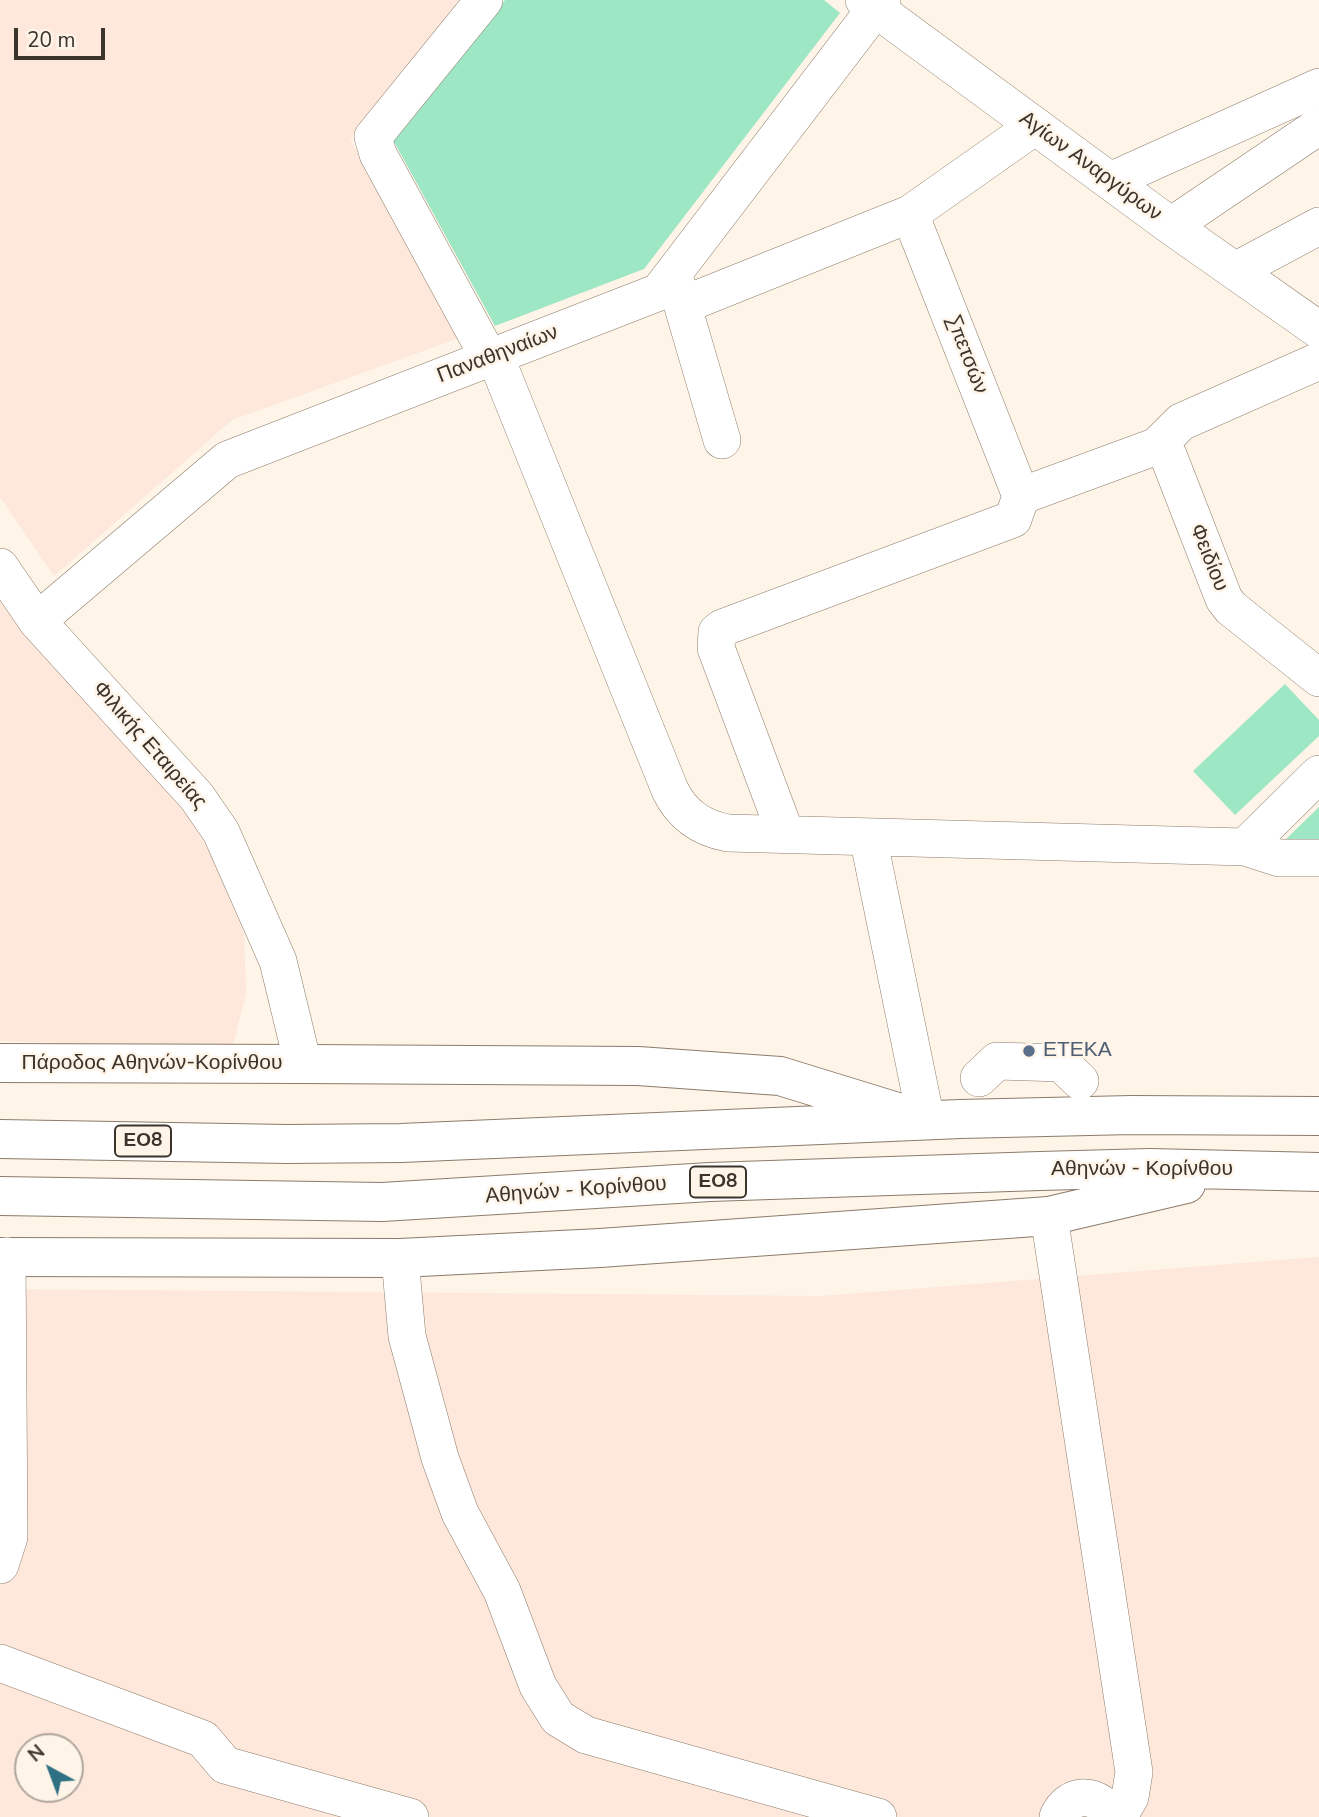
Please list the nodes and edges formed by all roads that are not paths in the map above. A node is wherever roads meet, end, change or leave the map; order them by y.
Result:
1 (484, 0) edge
2 (874, 3) edge
3 (1319, 87) edge
4 (1319, 126) edge
5 (1035, 127) junction
6 (1110, 181) junction
7 (910, 214) junction
8 (1171, 226) junction
9 (1319, 226) edge
10 (1236, 271) junction
11 (678, 289) junction
12 (1319, 330) edge
13 (492, 357) junction
14 (1319, 361) edge
15 (722, 440) dead end
16 (1157, 446) junction
17 (1021, 495) junction
18 (0, 567) edge
19 (37, 621) junction
20 (1319, 678) edge
21 (1319, 774) edge
22 (786, 835) junction
23 (868, 837) junction
24 (1245, 848) junction
25 (1319, 858) edge
26 (0, 1063) edge
27 (303, 1064) junction
28 (979, 1078) dead end
29 (1080, 1081) dead end
30 (1319, 1116) edge
31 (926, 1120) junction
32 (0, 1139) edge
33 (1256, 1169) junction
34 (1319, 1172) edge
35 (0, 1196) edge
36 (1049, 1216) junction
37 (3, 1257) edge
38 (400, 1258) junction
39 (0, 1565) edge
40 (0, 1663) edge
41 (1119, 1810) edge
42 (410, 1817) edge
43 (878, 1817) edge
44 (1058, 1817) edge

1 - 13 street
2 - 5 street, Αγίων Αναργύρων
2 - 11 street, Παναθηναίων
3 - 6 street
4 - 8 street
5 - 6 street, Αγίων Αναργύρων
5 - 7 street
6 - 8 street, Αγίων Αναργύρων
7 - 11 street
7 - 17 street, Σπετσών
8 - 10 street, Αγίων Αναργύρων
9 - 10 street
10 - 12 street, Αγίων Αναργύρων
11 - 13 street, Παναθηναίων
11 - 15 street
13 - 19 street, Παναθηναίων
13 - 22 street
14 - 16 street
16 - 17 street
16 - 20 street, Φειδίου
17 - 22 street
18 - 19 street, Φιλικής Εταιρείας
19 - 27 street, Φιλικής Εταιρείας
21 - 24 street
22 - 23 street
23 - 24 street
23 - 31 street
24 - 25 street
26 - 27 main road, Πάροδος Αθηνών-Κορίνθου
27 - 31 main road, Πάροδος Αθηνών-Κορίνθου
28 - 29 street
30 - 31 main road, ΕΟ8
31 - 32 main road, ΕΟ8
33 - 34 main road, Αθηνών - Κορίνθου / ΕΟ8
33 - 35 main road, Αθηνών - Κορίνθου / ΕΟ8
33 - 36 main road
36 - 38 main road
36 - 41 street
37 - 38 main road
37 - 39 street
38 - 43 street
40 - 42 street
41 - 44 street

